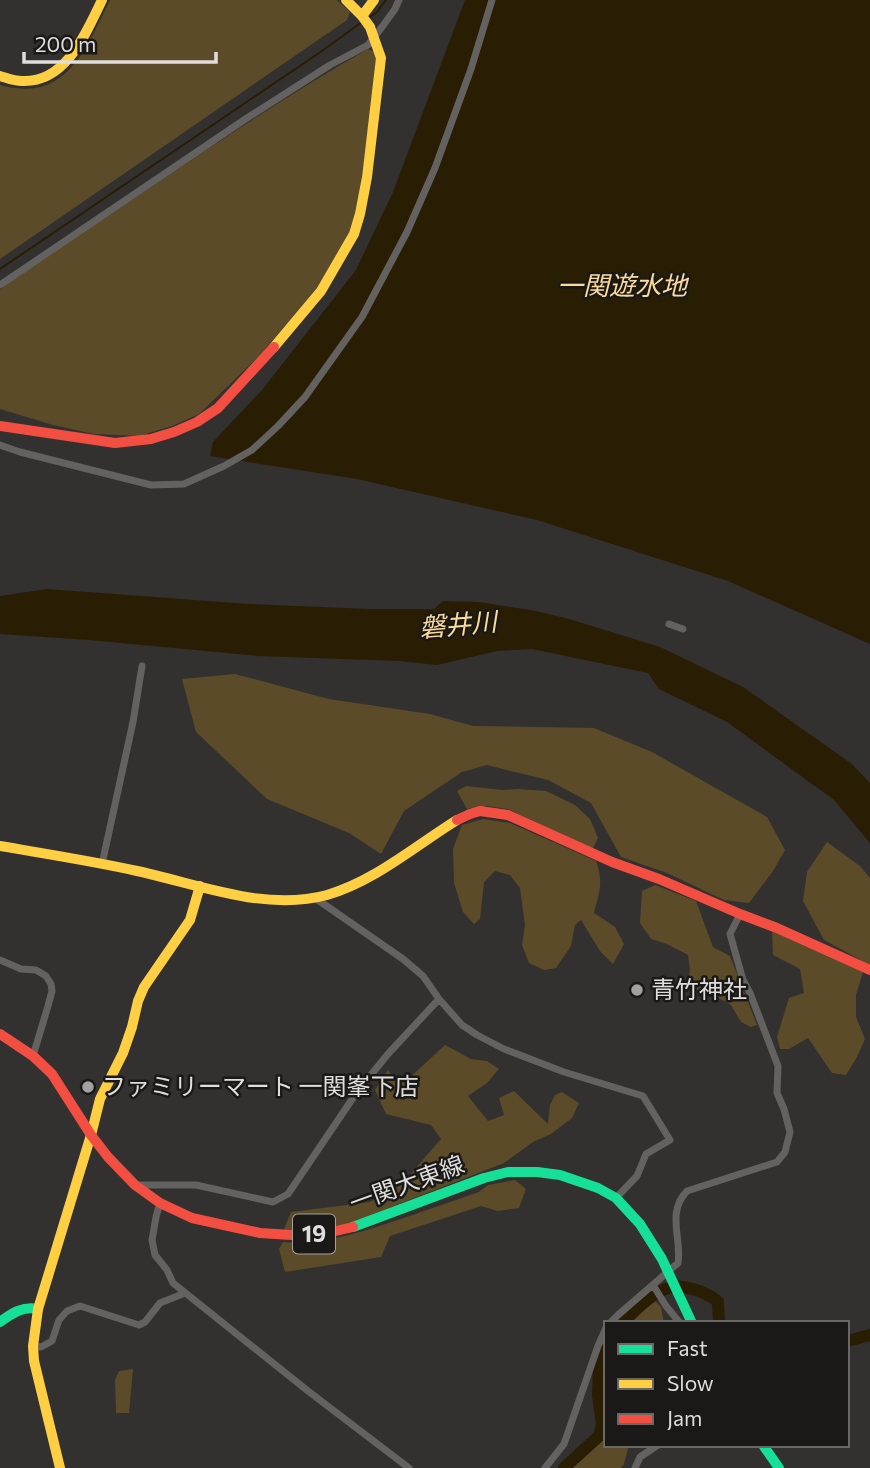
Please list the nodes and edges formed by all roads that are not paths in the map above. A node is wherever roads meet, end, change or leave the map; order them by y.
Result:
1 (102, 0) edge
2 (346, 0) edge
3 (374, 0) edge
4 (399, 0) edge
5 (492, 0) edge
6 (362, 16) junction
7 (372, 32) junction
8 (0, 76) edge
9 (0, 285) edge
10 (0, 426) edge
11 (0, 444) edge
12 (670, 624) dead end
13 (683, 629) dead end
14 (142, 666) dead end
15 (0, 846) edge
16 (102, 864) junction
17 (200, 886) junction
18 (315, 898) junction
19 (740, 915) junction
20 (0, 960) edge
21 (870, 970) edge
22 (439, 999) junction
23 (0, 1034) edge
24 (33, 1056) junction
25 (91, 1135) junction
26 (135, 1185) junction
27 (615, 1198) junction
28 (160, 1203) junction
29 (654, 1286) junction
30 (186, 1293) junction
31 (38, 1310) junction
32 (613, 1321) edge
33 (678, 1321) edge
34 (691, 1321) edge
35 (0, 1322) edge
36 (604, 1332) edge
37 (33, 1346) junction
38 (655, 1447) edge
39 (765, 1447) edge
40 (773, 1466) edge
41 (60, 1468) edge
42 (409, 1468) edge
43 (545, 1468) edge
44 (635, 1468) edge

1 - 8 street
2 - 6 street
3 - 6 street
4 - 7 street
5 - 11 street
6 - 7 street
7 - 9 street
7 - 10 street
12 - 13 street
14 - 16 street
15 - 16 street
16 - 17 street
17 - 18 street
17 - 25 street
18 - 19 street
18 - 22 street
19 - 21 street
19 - 29 street
20 - 24 street
22 - 26 street
22 - 27 street
23 - 24 street, 一関大東線 / 19
24 - 25 street, 一関大東線 / 19
25 - 26 street, 一関大東線 / 19
25 - 31 street
26 - 28 street, 一関大東線 / 19
27 - 28 street, 一関大東線 / 19
27 - 34 street, 一関大東線 / 19
28 - 30 street
29 - 32 street
29 - 33 street
30 - 37 street
30 - 42 street
31 - 35 street
31 - 37 street
36 - 43 street
37 - 41 street
38 - 44 street
39 - 40 street

